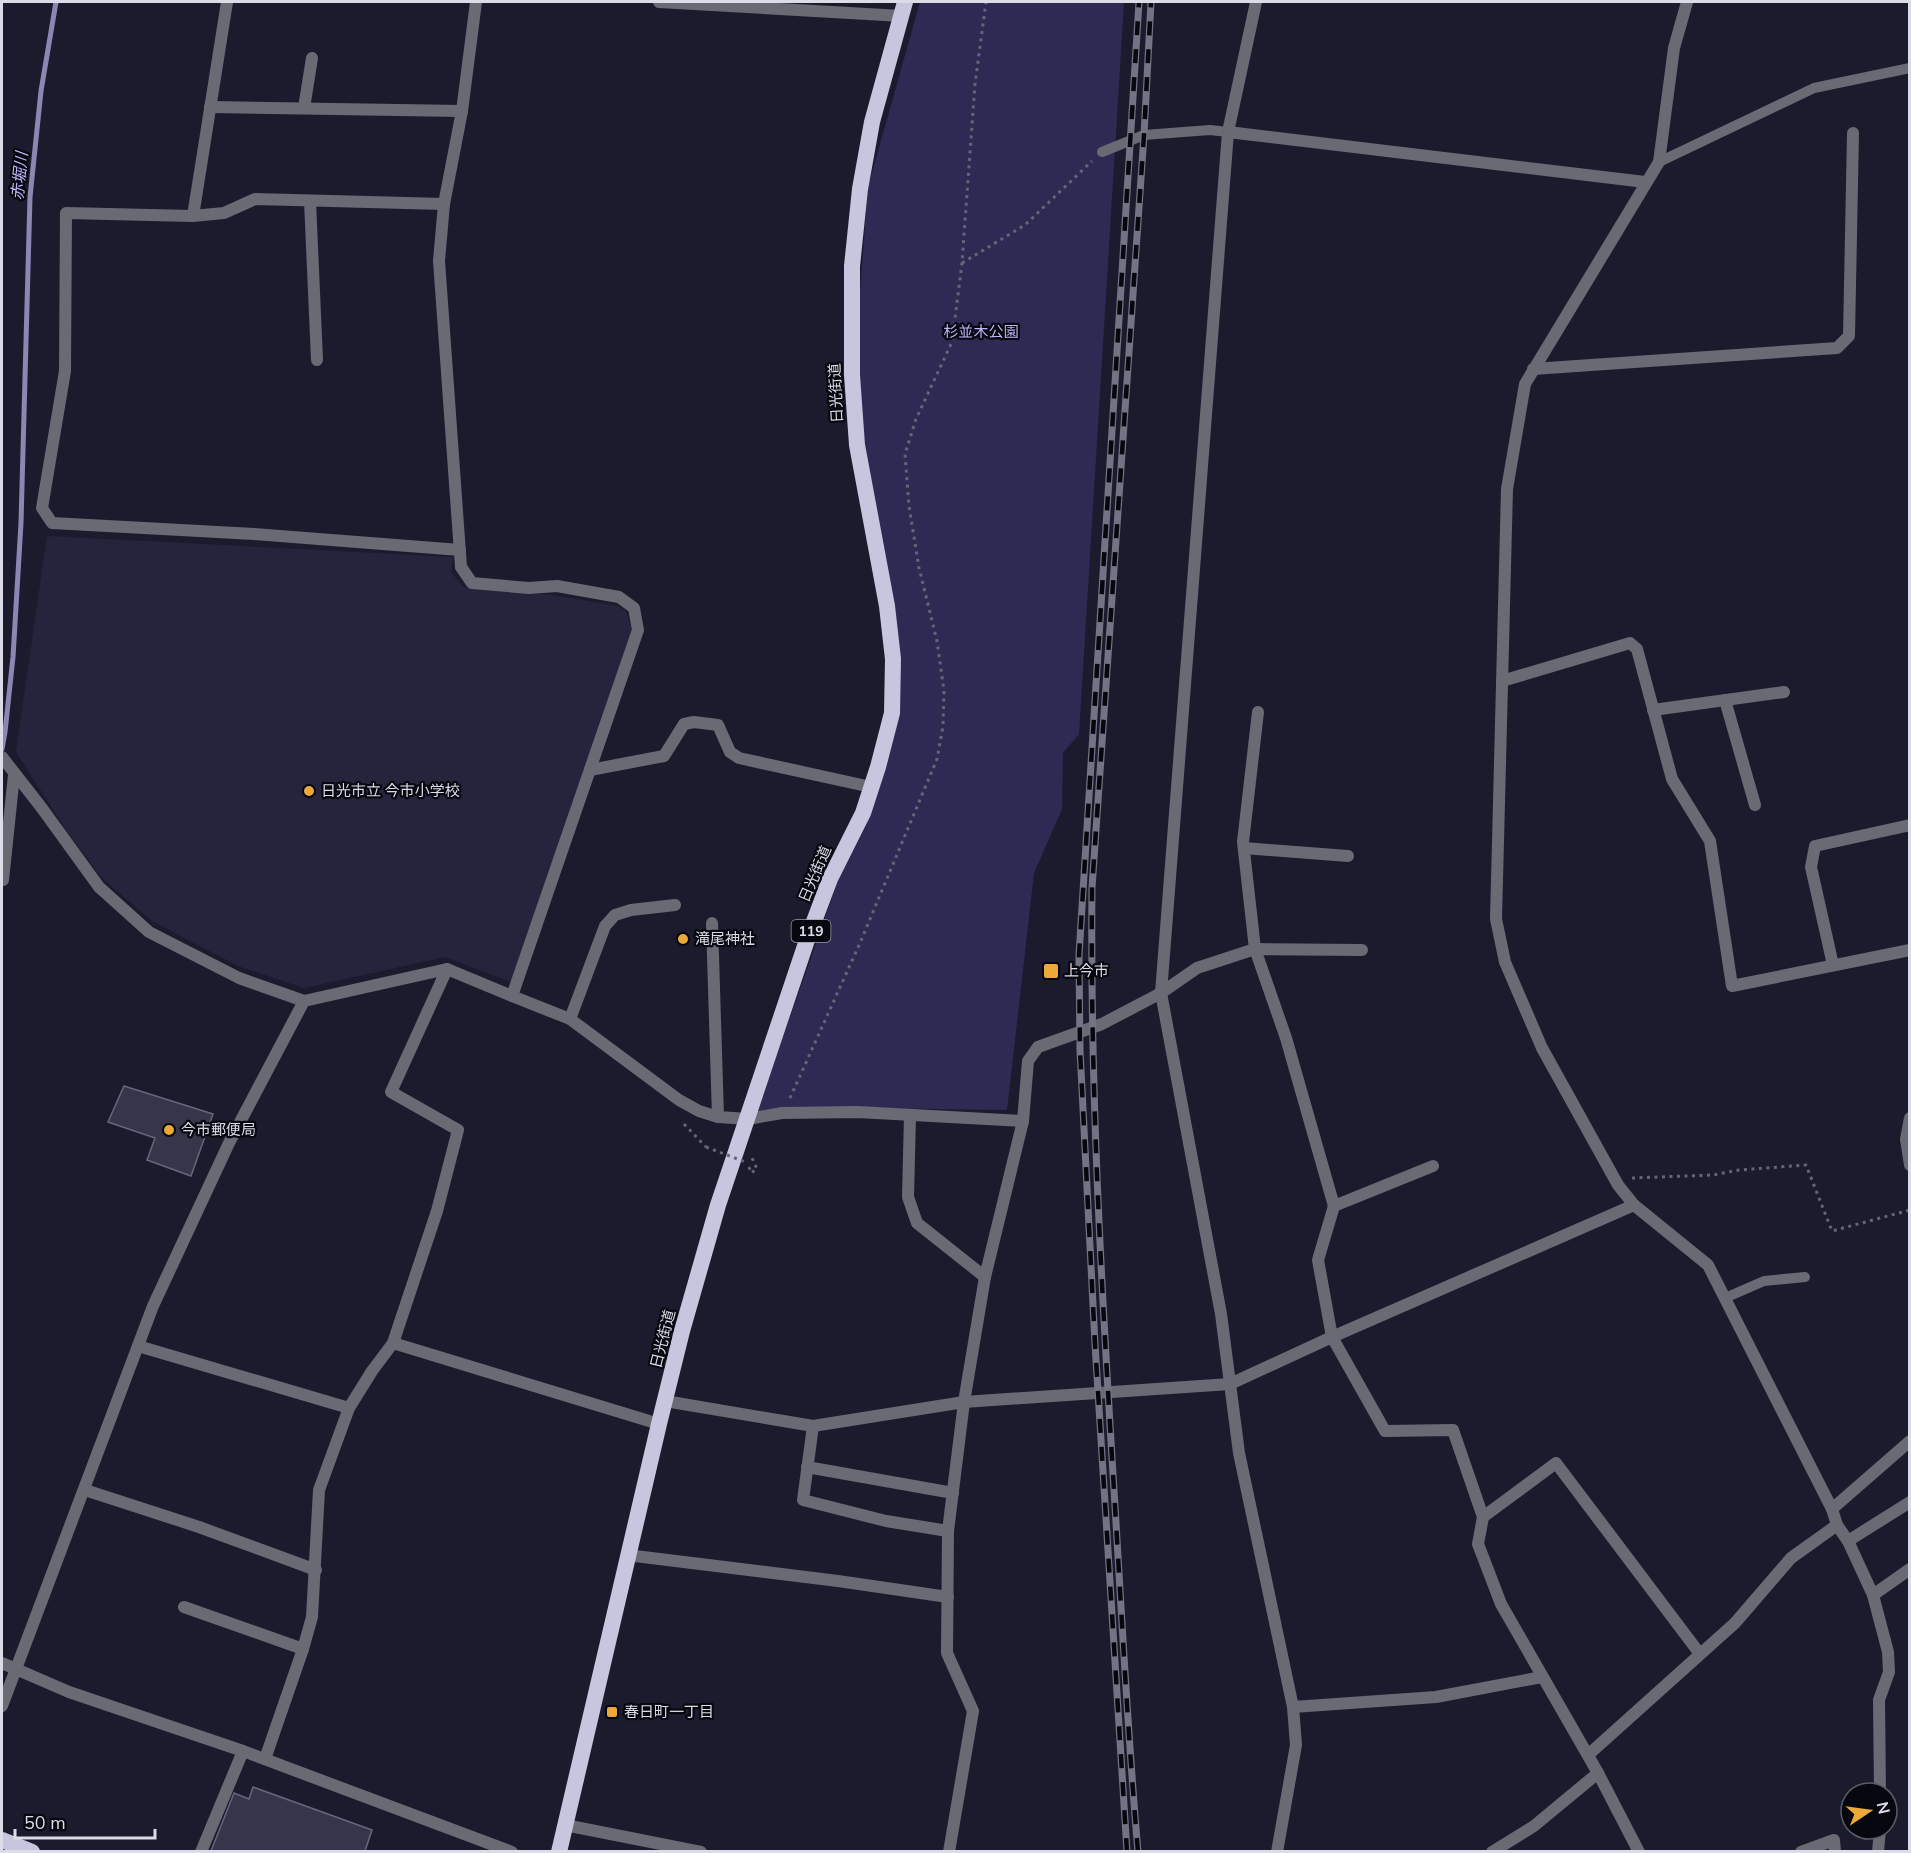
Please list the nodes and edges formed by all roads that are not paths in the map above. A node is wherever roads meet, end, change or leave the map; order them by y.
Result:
1 (227, 2) edge
2 (476, 2) edge
3 (659, 2) edge
4 (1256, 2) edge
5 (1687, 2) edge
6 (904, 9) edge
7 (312, 58) dead end
8 (1910, 68) edge
9 (210, 106) junction
10 (304, 108) junction
11 (462, 111) junction
12 (1228, 132) junction
13 (1853, 134) dead end
14 (1102, 152) road end
15 (1659, 162) junction
16 (1645, 182) junction
17 (310, 201) junction
18 (444, 204) junction
19 (193, 216) junction
20 (317, 360) dead end
21 (1533, 369) junction
22 (460, 550) junction
23 (1502, 681) junction
24 (1784, 692) dead end
25 (1725, 700) junction
26 (1653, 710) junction
27 (1258, 712) dead end
28 (2, 757) edge
29 (590, 770) junction
30 (14, 775) junction
31 (871, 787) junction
32 (1755, 805) dead end
33 (1910, 825) edge
34 (1244, 848) junction
35 (1348, 856) dead end
36 (2, 880) edge
37 (675, 905) dead end
38 (712, 923) dead end
39 (1255, 949) junction
40 (1362, 950) dead end
41 (1910, 950) edge
42 (1833, 965) junction
43 (447, 969) junction
44 (1161, 993) junction
45 (512, 996) junction
46 (304, 1001) junction
47 (570, 1019) junction
48 (910, 1115) junction
49 (718, 1117) junction
50 (1910, 1118) edge
51 (748, 1119) junction
52 (1023, 1121) junction
53 (1910, 1165) edge
54 (1433, 1166) dead end
55 (1634, 1205) junction
56 (1334, 1206) junction
57 (985, 1277) junction
58 (1804, 1277) dead end
59 (1725, 1298) junction
60 (1332, 1337) junction
61 (393, 1343) junction
62 (138, 1346) junction
63 (1230, 1384) junction
64 (665, 1401) junction
65 (964, 1402) junction
66 (349, 1408) junction
67 (659, 1424) junction
68 (813, 1426) junction
69 (1910, 1442) edge
70 (807, 1467) junction
71 (85, 1490) junction
72 (953, 1493) junction
73 (1910, 1502) edge
74 (1832, 1509) junction
75 (1483, 1517) junction
76 (1837, 1525) junction
77 (948, 1532) junction
78 (1848, 1541) junction
79 (627, 1556) junction
80 (1910, 1569) edge
81 (316, 1570) junction
82 (1873, 1595) junction
83 (948, 1597) junction
84 (184, 1607) dead end
85 (303, 1649) junction
86 (1700, 1654) junction
87 (2, 1663) edge
88 (16, 1669) junction
89 (1542, 1677) junction
90 (2, 1706) edge
91 (1293, 1707) junction
92 (243, 1751) junction
93 (1588, 1755) junction
94 (265, 1760) junction
95 (1598, 1773) junction
96 (1880, 1781) edge
97 (565, 1825) junction
98 (2, 1840) edge
99 (32, 1851) edge
100 (201, 1851) edge
101 (512, 1851) edge
102 (559, 1851) edge
103 (701, 1851) edge
104 (949, 1851) edge
105 (1277, 1851) edge
106 (1492, 1851) edge
107 (1639, 1851) edge
108 (1801, 1851) edge
109 (1835, 1851) edge

1 - 9 street
2 - 11 street
3 - 6 street
4 - 12 street
5 - 15 street
6 - 31 highway, 日光街道 / 119
7 - 10 street
8 - 15 lane
9 - 10 street
9 - 19 street
10 - 11 street
11 - 18 street
12 - 14 lane
12 - 16 street
12 - 44 street
13 - 21 street
15 - 16 street
16 - 21 street
17 - 18 street
17 - 19 street
17 - 20 street
18 - 22 street
19 - 22 street
21 - 23 street
22 - 29 street
23 - 26 street
23 - 55 street
24 - 25 street
25 - 26 street
25 - 32 street
26 - 42 street
27 - 34 street
28 - 30 street
29 - 31 street
29 - 45 street
30 - 36 street
30 - 46 street
31 - 51 highway, 日光街道 / 119
33 - 42 street
34 - 35 street
34 - 39 street
37 - 47 street
38 - 49 street
39 - 40 street
39 - 44 street
39 - 56 street
41 - 42 street
43 - 45 street
43 - 46 street
43 - 61 street
44 - 52 street
44 - 63 street
45 - 47 street
46 - 62 street
47 - 49 street
48 - 51 street
48 - 52 street
48 - 57 street
49 - 51 street
50 - 53 street
51 - 64 highway, 日光街道 / 119
52 - 57 street
54 - 56 street
55 - 59 street
55 - 60 street
56 - 60 street
57 - 65 street
58 - 59 lane
59 - 74 street
60 - 63 street
60 - 75 street
61 - 66 street
61 - 67 street
62 - 66 street
62 - 71 street
63 - 65 street
63 - 91 street
64 - 67 highway, 日光街道 / 119
64 - 68 street
65 - 68 street
65 - 72 street
66 - 81 street
67 - 79 highway, 日光街道 / 119
68 - 70 street
69 - 74 street
70 - 72 street
70 - 77 street
71 - 81 street
71 - 88 street
72 - 77 street
73 - 78 street
74 - 76 street
75 - 86 street
75 - 89 street
76 - 78 street
76 - 86 street
77 - 83 street
78 - 82 street
79 - 83 street
79 - 97 highway, 日光街道 / 119
80 - 82 street
81 - 85 street
82 - 96 street
83 - 104 street
84 - 85 street
85 - 94 street
86 - 93 street
87 - 88 street
88 - 90 street
88 - 92 street
89 - 91 street
89 - 93 street
91 - 105 street
92 - 94 street
92 - 100 street
93 - 95 street
94 - 101 street
95 - 106 street
95 - 107 street
97 - 102 highway, 日光街道 / 119
97 - 103 street
98 - 99 highway
108 - 109 street

